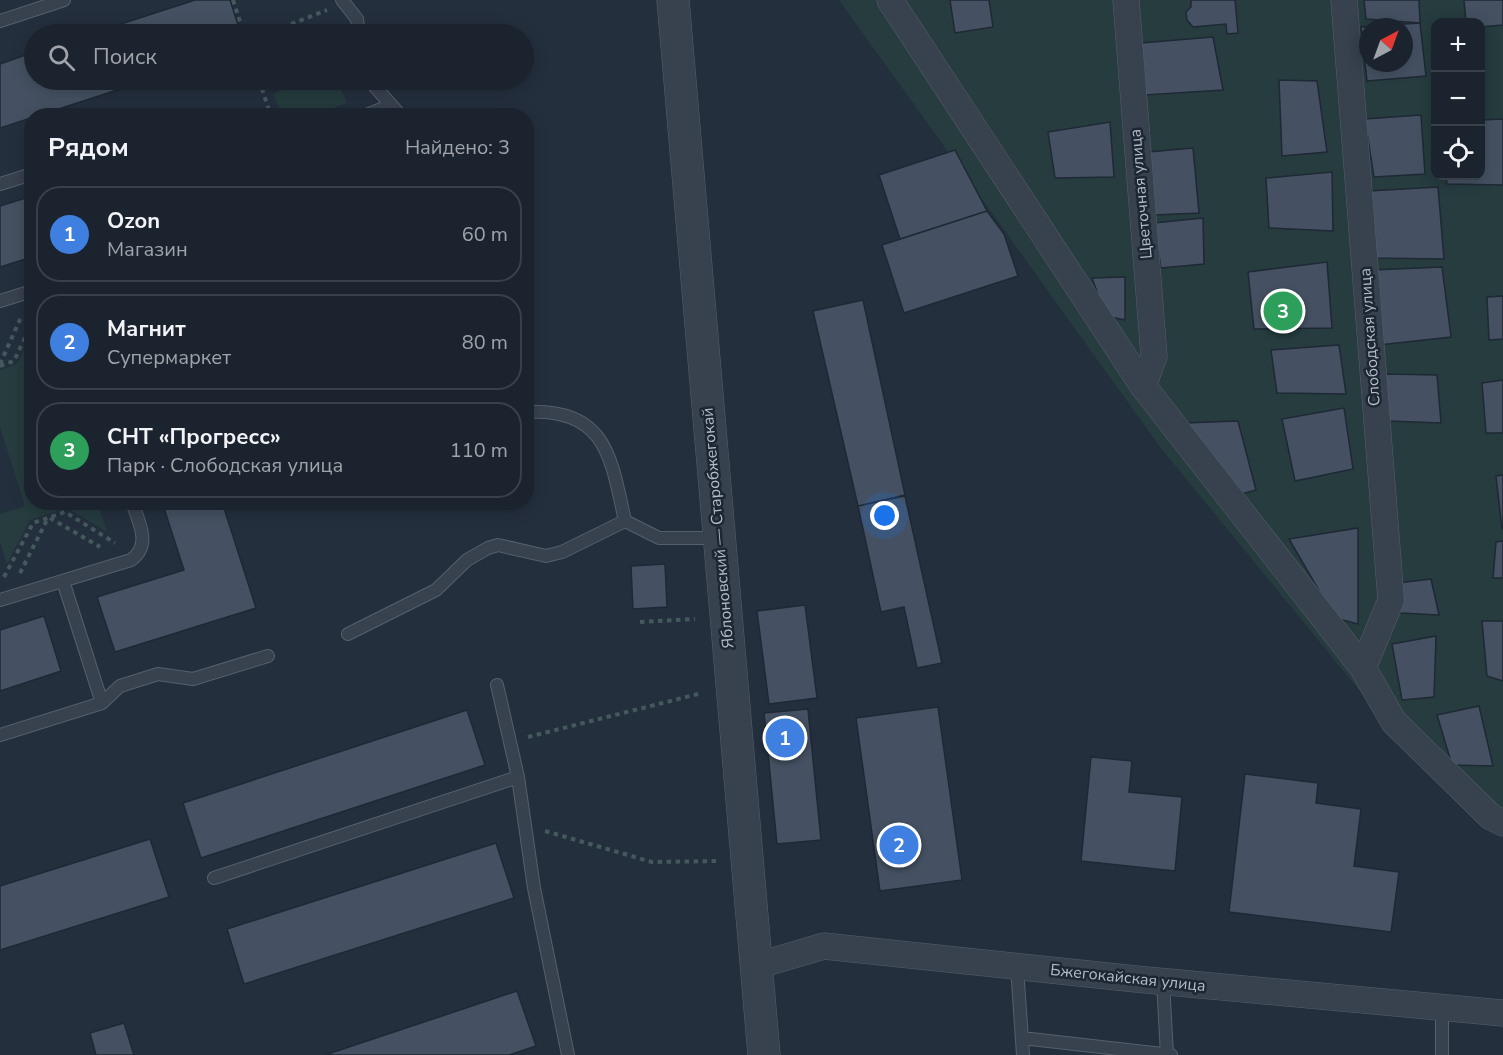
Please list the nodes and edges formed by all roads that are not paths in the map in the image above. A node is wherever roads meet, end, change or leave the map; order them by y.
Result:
1 (64, 0) edge
2 (674, 0) edge
3 (890, 0) edge
4 (912, 0) edge
5 (1126, 0) edge
6 (1344, 0) edge
7 (343, 2) edge
8 (0, 21) edge
9 (358, 24) edge
10 (909, 32) junction
11 (378, 90) edge
12 (391, 105) junction
13 (384, 108) edge
14 (394, 108) edge
15 (24, 176) edge
16 (0, 184) edge
17 (24, 294) edge
18 (0, 301) edge
19 (1143, 386) junction
20 (534, 411) edge
21 (135, 510) edge
22 (625, 521) junction
23 (719, 538) junction
24 (63, 581) junction
25 (0, 600) edge
26 (348, 634) dead end
27 (268, 656) dead end
28 (1363, 668) junction
29 (497, 685) dead end
30 (102, 703) junction
31 (0, 735) edge
32 (518, 777) junction
33 (1503, 823) edge
34 (214, 878) dead end
35 (756, 966) junction
36 (1017, 967) junction
37 (1163, 981) junction
38 (1442, 1007) junction
39 (1503, 1013) edge
40 (1022, 1038) junction
41 (568, 1055) edge
42 (764, 1055) edge
43 (1023, 1055) edge
44 (1169, 1055) edge
45 (1442, 1055) edge

1 - 8 lane
2 - 23 street, Яблоновский — Старобжегокай
3 - 10 street
4 - 10 street
5 - 19 street, Цветочная улица
6 - 28 street, Слободская улица
7 - 9 lane
10 - 19 street
11 - 12 lane
12 - 13 lane
12 - 14 lane
15 - 16 lane
17 - 18 lane
19 - 28 street
20 - 22 lane
21 - 24 lane
22 - 23 lane
22 - 26 lane
23 - 35 street, Яблоновский — Старобжегокай
24 - 25 lane
24 - 30 lane
27 - 30 lane
28 - 33 street
29 - 32 lane
30 - 31 lane
32 - 34 lane
32 - 41 lane
35 - 36 street, Бжегокайская улица
35 - 42 street, Яблоновский — Старобжегокай
36 - 37 street, Бжегокайская улица
36 - 40 lane
37 - 38 street, Бжегокайская улица
37 - 44 lane
38 - 39 street, Бжегокайская улица
38 - 45 lane
40 - 43 lane
40 - 44 lane

